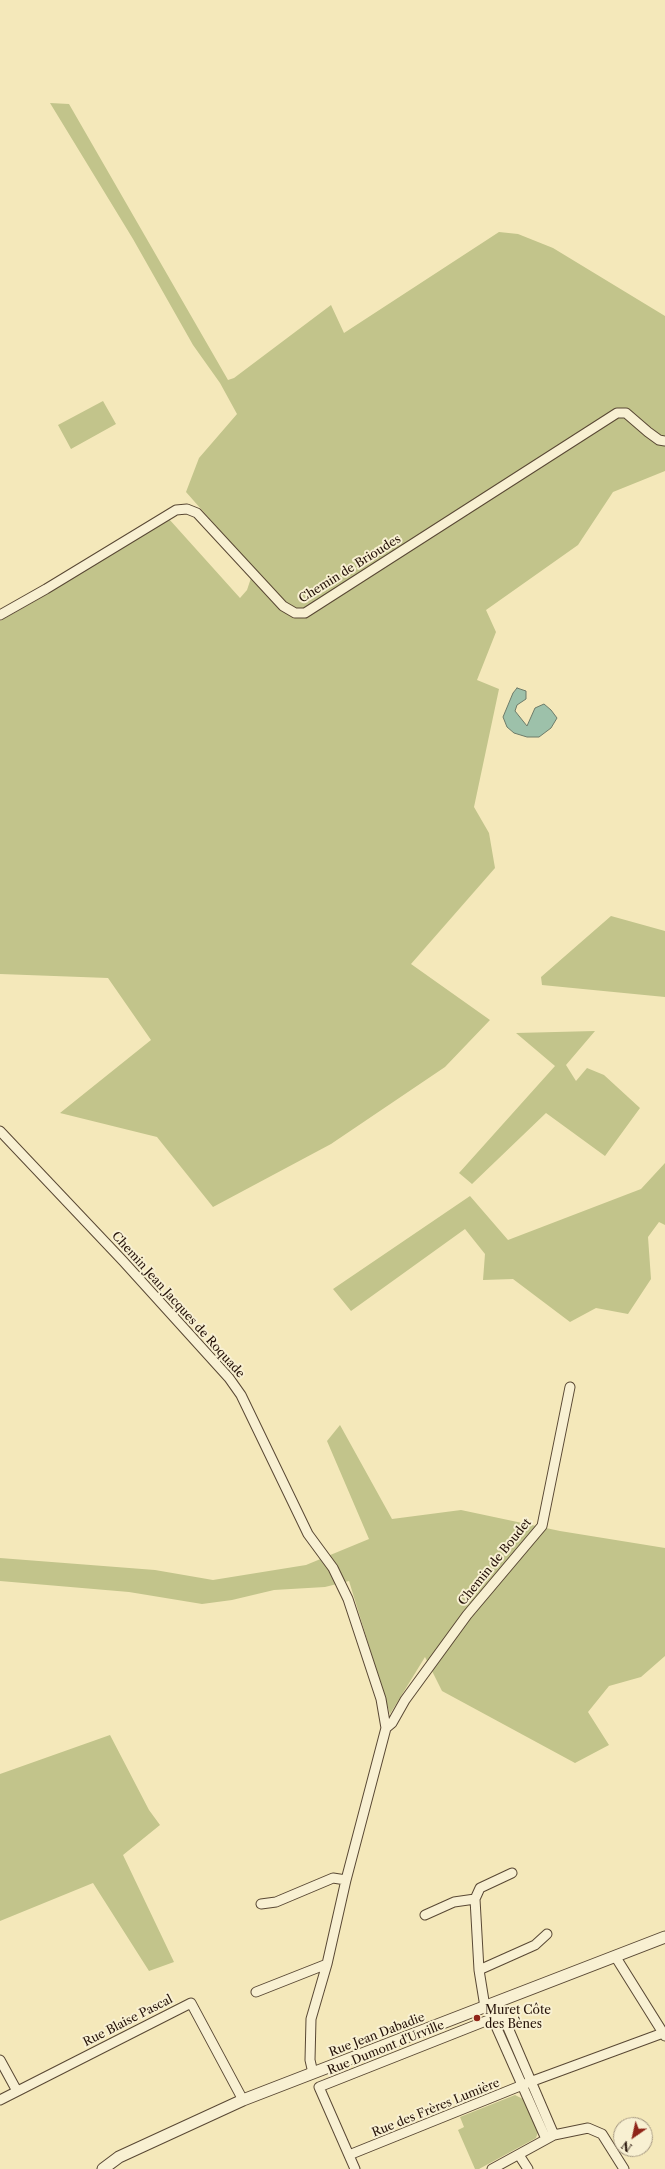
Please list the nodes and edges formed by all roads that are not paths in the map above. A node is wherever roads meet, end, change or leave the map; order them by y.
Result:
1 (665, 441) edge
2 (0, 615) edge
3 (0, 1131) edge
4 (570, 1387) dead end
5 (386, 1728) junction
6 (512, 1873) dead end
7 (346, 1880) junction
8 (475, 1899) junction
9 (261, 1904) dead end
10 (425, 1914) dead end
11 (547, 1934) dead end
12 (665, 1937) edge
13 (616, 1956) junction
14 (327, 1964) junction
15 (479, 1970) junction
16 (256, 1992) dead end
17 (490, 2005) junction
18 (497, 2017) junction
19 (664, 2034) edge
20 (0, 2060) edge
21 (314, 2073) junction
22 (526, 2084) junction
23 (17, 2091) junction
24 (0, 2100) edge
25 (243, 2100) junction
26 (550, 2137) junction
27 (349, 2155) junction
28 (519, 2155) junction
29 (104, 2169) edge
30 (355, 2169) edge
31 (492, 2169) edge
32 (528, 2169) edge
33 (624, 2169) edge

1 - 2 street, Chemin de Brioudes
3 - 5 street, Chemin Jean Jacques de Roquade
4 - 5 street, Chemin de Boudet
5 - 7 street, Chemin Jean Jacques de Roquade
6 - 8 street
7 - 9 street
7 - 14 street, Chemin Jean Jacques de Roquade
8 - 10 street
8 - 15 street
11 - 15 street
12 - 13 street, Rue Jean Dabadie
13 - 17 street, Rue Jean Dabadie
13 - 19 street
14 - 16 street
14 - 21 street, Chemin Jean Jacques de Roquade
15 - 17 street
17 - 18 street
17 - 21 street, Rue Jean Dabadie
18 - 22 street
18 - 27 street, Rue Dumont d'Urville
19 - 22 street, Rue des Frères Lumière
20 - 23 street
21 - 25 street, Rue Jean Dabadie
22 - 26 street
22 - 27 street, Rue des Frères Lumière
23 - 24 street, Rue Blaise Pascal
23 - 25 street, Rue Blaise Pascal
25 - 29 street, Rue Jean Dabadie
26 - 28 street
26 - 33 street
27 - 30 street, Rue Dumont d'Urville
28 - 31 street
28 - 32 street

